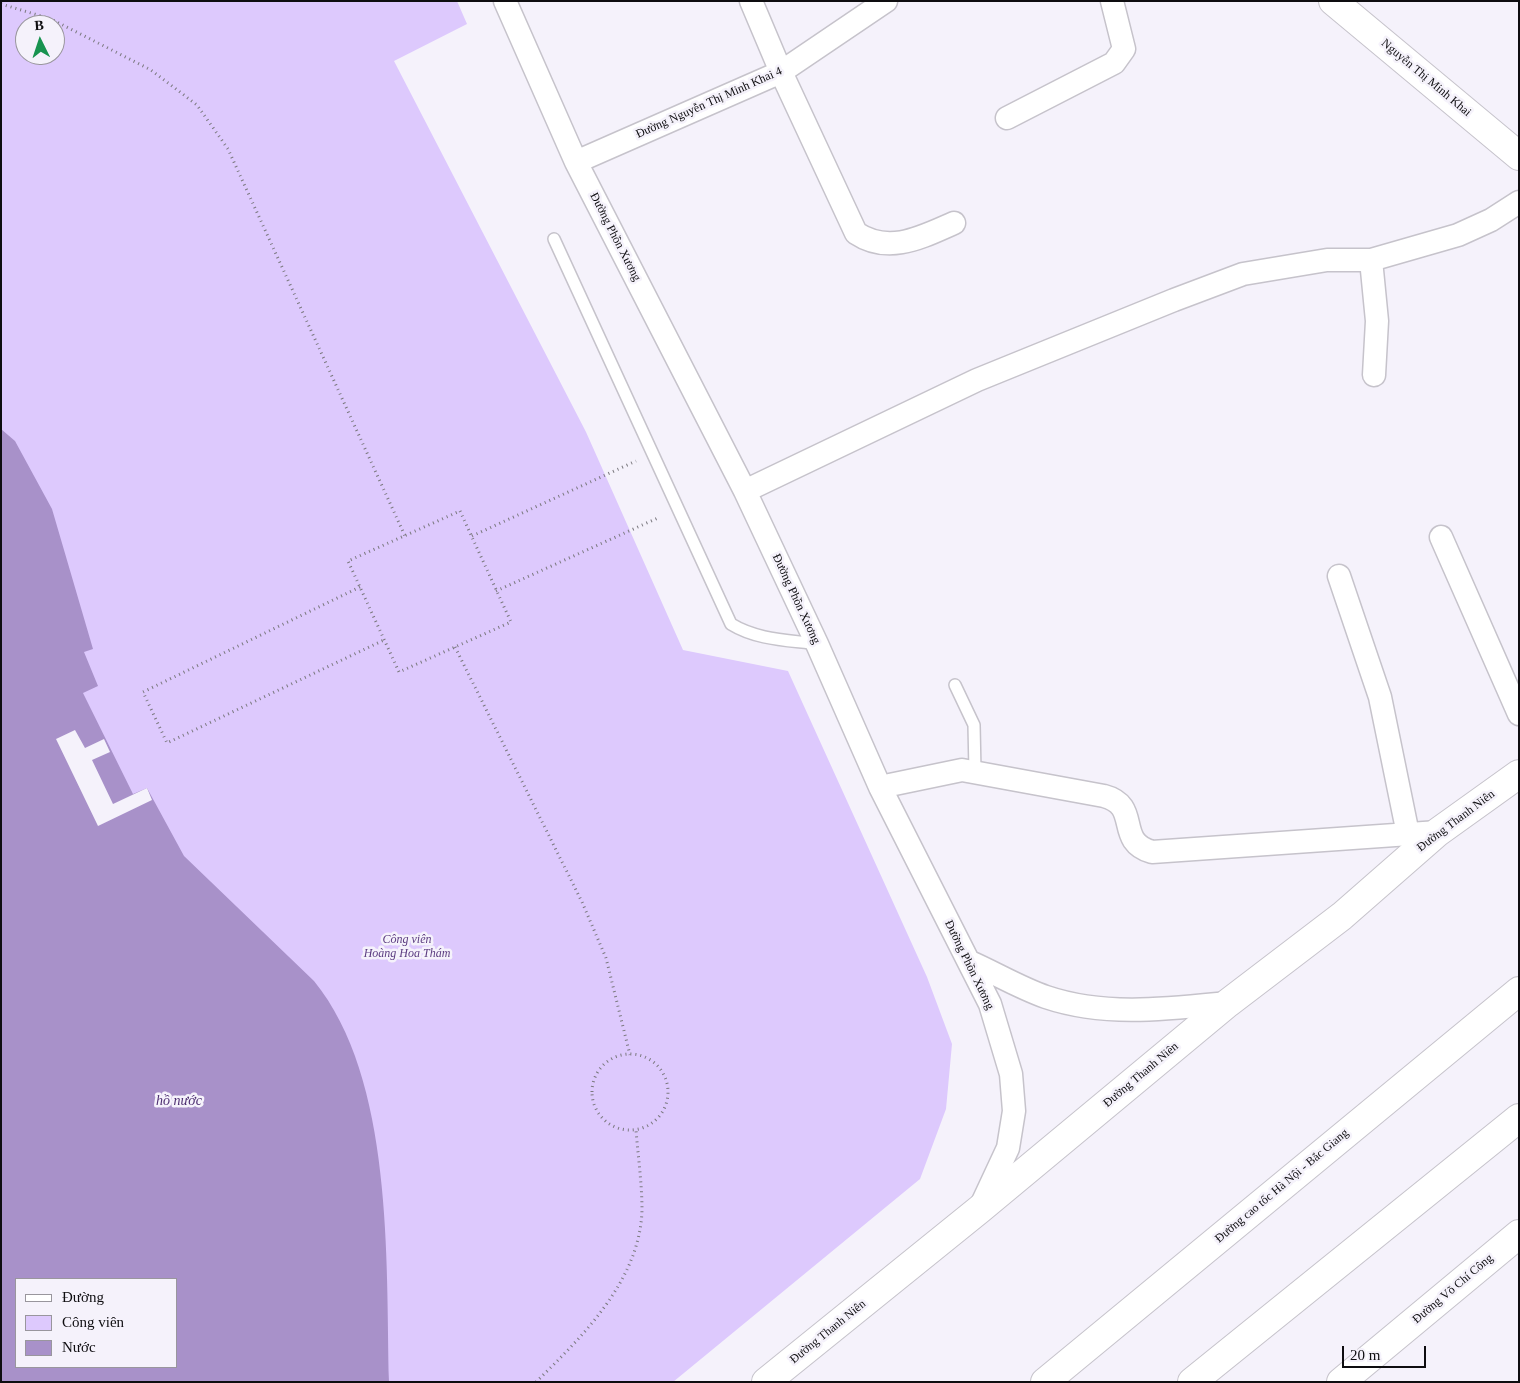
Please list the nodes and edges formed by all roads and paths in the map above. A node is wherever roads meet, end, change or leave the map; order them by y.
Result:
1 (505, 1) edge
2 (751, 1) edge
3 (886, 1) edge
4 (1112, 1) edge
5 (1333, 1) edge
6 (1, 4) edge
7 (781, 72) junction
8 (1007, 118) dead end
9 (1519, 156) edge
10 (576, 162) junction
11 (1519, 202) edge
12 (954, 223) dead end
13 (554, 239) dead end
14 (1372, 260) junction
15 (1374, 376) dead end
16 (652, 453) junction
17 (744, 491) junction
18 (678, 508) junction
19 (405, 536) junction
20 (472, 536) junction
21 (1441, 537) dead end
22 (1339, 576) dead end
23 (360, 587) junction
24 (496, 591) junction
25 (384, 640) junction
26 (817, 644) junction
27 (455, 647) junction
28 (955, 685) dead end
29 (1519, 714) edge
30 (975, 771) junction
31 (1519, 774) edge
32 (880, 787) junction
33 (1438, 832) junction
34 (1408, 834) junction
35 (970, 962) junction
36 (1519, 991) edge
37 (1228, 1003) junction
38 (630, 1055) junction
39 (1519, 1118) edge
40 (636, 1130) junction
41 (980, 1209) junction
42 (1519, 1234) edge
43 (536, 1382) edge
44 (766, 1382) edge
45 (1045, 1382) edge
46 (1192, 1382) edge
47 (1340, 1382) edge

1 - 10 street, Đường Phồn Xương
2 - 7 street
3 - 7 street, Đường Nguyễn Thị Minh Khai 4
4 - 8 street
5 - 9 main road, Nguyễn Thị Minh Khai
6 - 19 path
7 - 10 street, Đường Nguyễn Thị Minh Khai 4
7 - 12 street
10 - 17 street, Đường Phồn Xương
11 - 14 street
13 - 16 lane
14 - 15 street
14 - 17 street
16 - 18 lane
16 - 20 path
17 - 26 street, Đường Phồn Xương
18 - 24 path
18 - 26 lane
19 - 20 path
19 - 23 path
20 - 24 path
21 - 29 street
22 - 34 street
23 - 25 path
23 - 25 path
24 - 27 path
25 - 27 path
26 - 32 street, Đường Phồn Xương
27 - 38 path
28 - 30 lane
30 - 32 street
30 - 34 street
31 - 33 main road, Đường Thanh Niên
32 - 35 street, Đường Phồn Xương
33 - 34 street
33 - 37 main road, Đường Thanh Niên
35 - 37 street
35 - 41 street, Đường Phồn Xương
36 - 45 main road, Đường cao tốc Hà Nội - Bắc Giang
37 - 41 main road, Đường Thanh Niên
38 - 40 path
38 - 40 path
39 - 46 main road
40 - 43 path
41 - 44 main road, Đường Thanh Niên
42 - 47 main road, Đường Võ Chí Công

